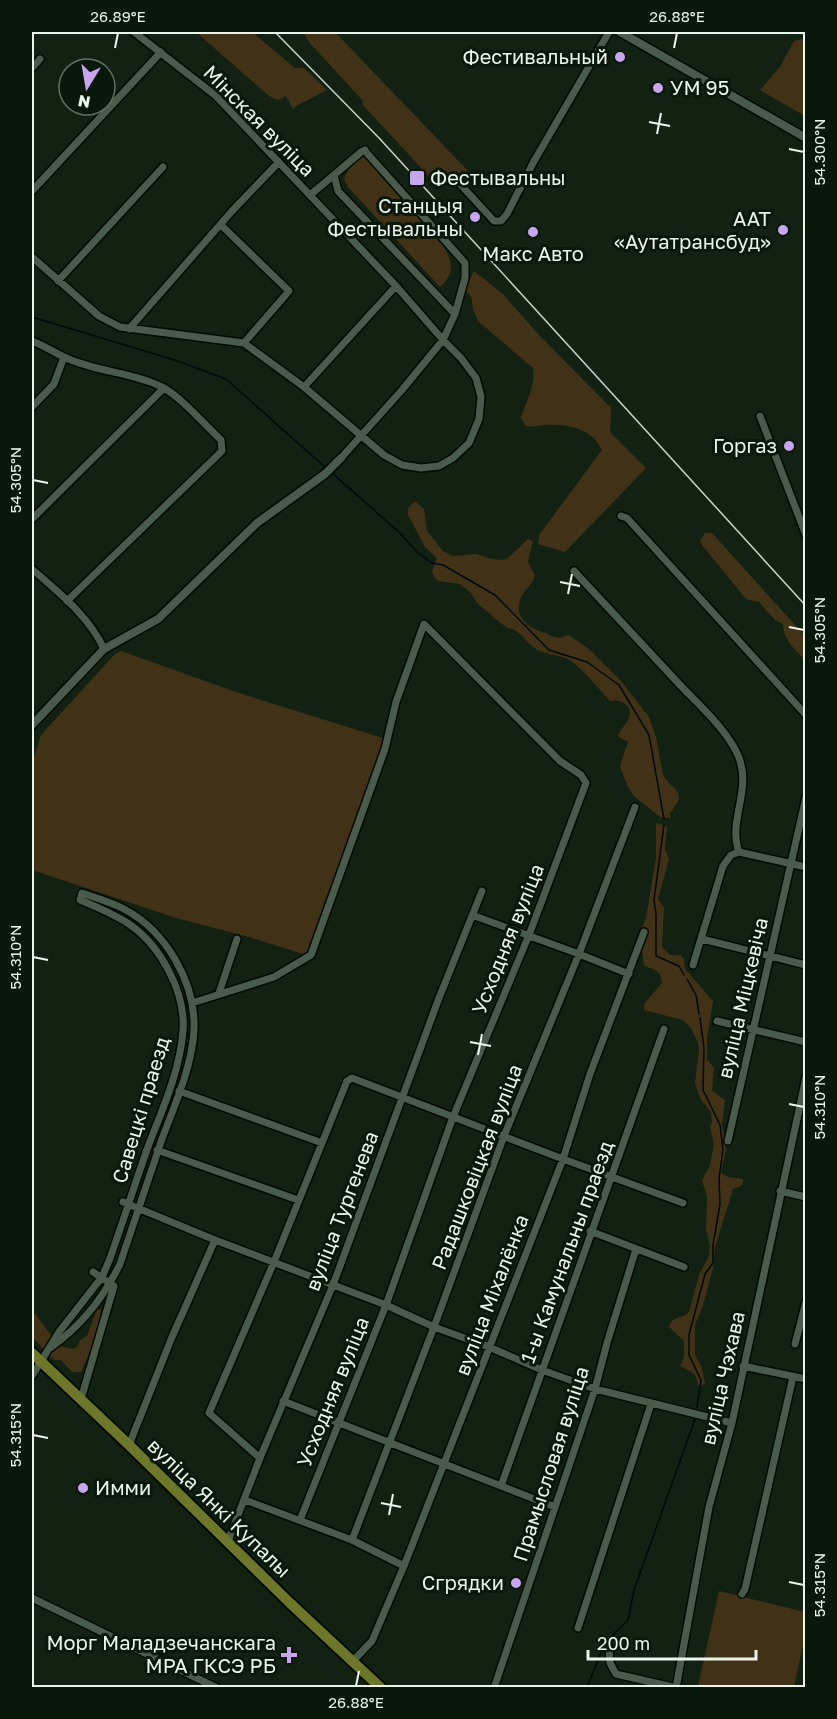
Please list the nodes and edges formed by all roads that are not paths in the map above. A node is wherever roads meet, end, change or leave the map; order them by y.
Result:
1 (134, 32) edge
2 (609, 32) edge
3 (620, 32) edge
4 (161, 52) junction
5 (40, 59) dead end
6 (32, 68) edge
7 (806, 138) edge
8 (279, 162) junction
9 (163, 166) dead end
10 (334, 175) junction
11 (460, 184) dead end
12 (32, 191) edge
13 (310, 195) junction
14 (222, 226) junction
15 (32, 257) edge
16 (58, 281) junction
17 (396, 286) junction
18 (455, 314) junction
19 (129, 329) junction
20 (443, 340) junction
21 (32, 341) edge
22 (244, 343) junction
23 (64, 357) junction
24 (303, 387) junction
25 (164, 388) junction
26 (32, 407) edge
27 (760, 416) dead end
28 (361, 435) junction
29 (341, 458) joint
30 (621, 516) dead end
31 (32, 519) edge
32 (806, 535) edge
33 (32, 569) edge
34 (574, 571) dead end
35 (67, 600) junction
36 (104, 649) junction
37 (806, 715) edge
38 (32, 725) edge
39 (806, 797) edge
40 (635, 807) dead end
41 (740, 852) junction
42 (789, 864) junction
43 (806, 867) edge
44 (482, 891) dead end
45 (472, 915) junction
46 (644, 932) dead end
47 (529, 935) junction
48 (237, 939) dead end
49 (702, 939) junction
50 (579, 954) junction
51 (769, 957) junction
52 (693, 965) dead end
53 (806, 965) edge
54 (629, 975) junction
55 (219, 993) junction
56 (192, 1003) junction
57 (717, 1021) dead end
58 (664, 1029) dead end
59 (752, 1030) junction
60 (806, 1042) edge
61 (806, 1077) edge
62 (180, 1091) junction
63 (403, 1097) junction
64 (453, 1117) junction
65 (504, 1136) junction
66 (728, 1141) dead end
67 (322, 1143) junction
68 (148, 1147) junction
69 (158, 1150) junction
70 (563, 1159) junction
71 (612, 1177) junction
72 (780, 1191) junction
73 (806, 1197) edge
74 (298, 1200) junction
75 (126, 1203) junction
76 (683, 1203) dead end
77 (139, 1207) junction
78 (590, 1231) junction
79 (215, 1240) junction
80 (636, 1249) junction
81 (274, 1262) junction
82 (684, 1267) dead end
83 (93, 1272) dead end
84 (102, 1277) junction
85 (112, 1284) junction
86 (333, 1285) junction
87 (806, 1302) edge
88 (386, 1305) junction
89 (434, 1327) junction
90 (795, 1344) dead end
91 (489, 1347) junction
92 (50, 1348) junction
93 (32, 1353) edge
94 (40, 1362) junction
95 (743, 1366) junction
96 (542, 1370) junction
97 (32, 1376) edge
98 (793, 1377) junction
99 (806, 1379) edge
100 (596, 1389) junction
101 (81, 1400) junction
102 (283, 1401) junction
103 (651, 1404) junction
104 (339, 1423) junction
105 (732, 1424) junction
106 (390, 1443) junction
107 (129, 1445) junction
108 (260, 1458) junction
109 (443, 1464) junction
110 (501, 1486) junction
111 (245, 1500) junction
112 (555, 1507) junction
113 (300, 1520) junction
114 (352, 1540) junction
115 (228, 1541) junction
116 (404, 1566) junction
117 (742, 1594) dead end
118 (32, 1598) edge
119 (578, 1628) dead end
120 (609, 1647) dead end
121 (352, 1662) junction
122 (676, 1687) edge
123 (217, 1688) edge
124 (381, 1688) edge
125 (494, 1688) edge

1 - 4 street, Мінская вуліца
2 - 11 street
3 - 7 street
4 - 8 street, Мінская вуліца
4 - 12 street
5 - 6 street
8 - 13 street, Мінская вуліца
8 - 14 street
9 - 16 street
10 - 13 street
10 - 18 street
10 - 18 street
13 - 17 street, Мінская вуліца
14 - 19 street
14 - 22 street
15 - 16 street
16 - 19 street
17 - 20 street, Мінская вуліца
17 - 24 street
18 - 20 street
19 - 22 street
20 - 28 street
20 - 28 street, Мінская вуліца
21 - 23 street
22 - 24 street
23 - 25 street
23 - 26 street
24 - 28 street
25 - 31 street
25 - 35 street
27 - 32 street
28 - 29 street
29 - 36 street
30 - 37 street
33 - 35 street
34 - 41 street
35 - 36 street
36 - 38 street
39 - 42 street, вуліца Міцкевіча
40 - 50 street, Радашковіцкая вуліца
41 - 42 street
41 - 49 street
42 - 43 street
42 - 51 street, вуліца Міцкевіча
44 - 45 street, вуліца Тургенева
45 - 47 street
45 - 63 street, вуліца Тургенева
46 - 54 street, вуліца Міхалёнка
47 - 50 street
47 - 55 street, Усходняя вуліца
47 - 64 street, Усходняя вуліца
48 - 55 street
49 - 51 street
49 - 52 street
50 - 54 street
50 - 65 street, Радашковіцкая вуліца
51 - 53 street
51 - 59 street, вуліца Міцкевіча
54 - 70 street, вуліца Міхалёнка
55 - 56 street
56 - 62 street, Савецкі праезд
56 - 68 street, Савецкі праезд
57 - 59 street
58 - 71 street, 1-ы Камунальны праезд
59 - 60 street
59 - 66 street, вуліца Міцкевіча
61 - 72 street, вуліца Чэхава
62 - 67 street
62 - 69 street, Савецкі праезд
63 - 64 street
63 - 67 street
63 - 86 street, вуліца Тургенева
64 - 65 street
64 - 88 street, Усходняя вуліца
65 - 70 street
65 - 89 street, Радашковіцкая вуліца
67 - 74 street
68 - 69 street
68 - 75 street, Савецкі праезд
69 - 74 street
69 - 77 street, Савецкі праезд
70 - 71 street
70 - 91 street, вуліца Міхалёнка
71 - 76 street
71 - 78 street, 1-ы Камунальны праезд
72 - 73 street
72 - 95 street, вуліца Чэхава
74 - 81 street
75 - 77 street
75 - 84 street, Савецкі праезд
77 - 79 street
77 - 85 street, Савецкі праезд
78 - 80 street
78 - 96 street, 1-ы Камунальны праезд
79 - 81 street
79 - 107 street
80 - 82 street
80 - 100 street, Прамысловая вуліца
81 - 86 street
81 - 108 street
83 - 84 street
84 - 85 street
84 - 92 street, Савецкі праезд
85 - 92 street, Савецкі праезд
85 - 101 street, Савецкі праезд
86 - 88 street
86 - 102 street, вуліца Тургенева
87 - 90 street
88 - 89 street
88 - 104 street, Усходняя вуліца
89 - 91 street
89 - 106 street, Радашковіцкая вуліца
91 - 96 street
91 - 109 street, вуліца Міхалёнка
92 - 94 street, Савецкі праезд
93 - 94 main road, вуліца Янкі Купалы
94 - 97 street, Савецкі праезд
94 - 101 main road, вуліца Янкі Купалы
95 - 98 street
95 - 105 street, вуліца Чэхава
96 - 100 street
96 - 110 street, 1-ы Камунальны праезд
98 - 99 street
98 - 117 street
100 - 103 street
100 - 112 street, Прамысловая вуліца
101 - 107 main road, вуліца Янкі Купалы
102 - 104 street
102 - 108 street, вуліца Тургенева
103 - 105 street
103 - 119 street
104 - 106 street
104 - 113 street, Усходняя вуліца
105 - 122 street, вуліца Чэхава
106 - 109 street
106 - 114 street, Радашковіцкая вуліца
107 - 115 main road, вуліца Янкі Купалы
108 - 111 street, вуліца Тургенева
109 - 110 street
109 - 116 street, вуліца Міхалёнка
110 - 112 street
111 - 113 street
111 - 115 street, вуліца Тургенева
112 - 125 street, Прамысловая вуліца
113 - 114 street
114 - 116 street
115 - 121 main road, вуліца Янкі Купалы
116 - 121 street, вуліца Міхалёнка
118 - 123 street
120 - 122 street
121 - 124 main road, вуліца Янкі Купалы

